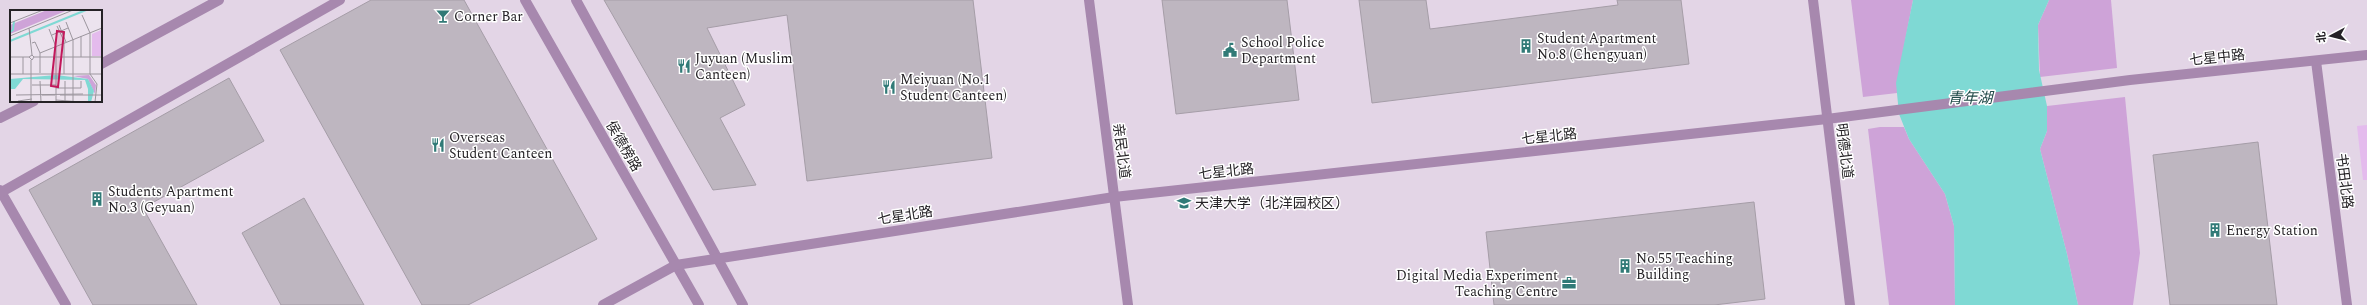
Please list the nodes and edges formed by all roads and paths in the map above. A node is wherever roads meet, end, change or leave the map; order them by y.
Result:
1 (219, 0) edge
2 (340, 0) edge
3 (525, 0) edge
4 (576, 0) edge
5 (1089, 0) edge
6 (1813, 0) edge
7 (2367, 55) edge
8 (2316, 61) junction
9 (102, 63) edge
10 (32, 102) edge
11 (1865, 114) joint
12 (0, 118) edge
13 (1828, 119) junction
14 (0, 192) edge
15 (1114, 197) junction
16 (717, 259) junction
17 (676, 265) junction
18 (66, 305) edge
19 (603, 305) edge
20 (699, 305) edge
21 (743, 305) edge
22 (1128, 305) edge
23 (1850, 305) edge
24 (2347, 305) edge

1 - 9 street
2 - 14 street
3 - 17 street, 侯德榜路
4 - 16 street, 侯德榜路
5 - 15 street, 亲民北道
6 - 13 street, 明德北道
7 - 8 street, 七星中路
8 - 11 street, 七星中路
8 - 24 street, 书田北路
10 - 12 street
11 - 13 street, 七星北路
13 - 15 street, 七星北路
13 - 23 street, 明德北道
14 - 18 street
15 - 16 street, 七星北路
15 - 22 street, 亲民北道
16 - 17 street, 七星北路
16 - 21 street, 侯德榜路
17 - 19 street, 七星北路
17 - 20 street, 侯德榜路

